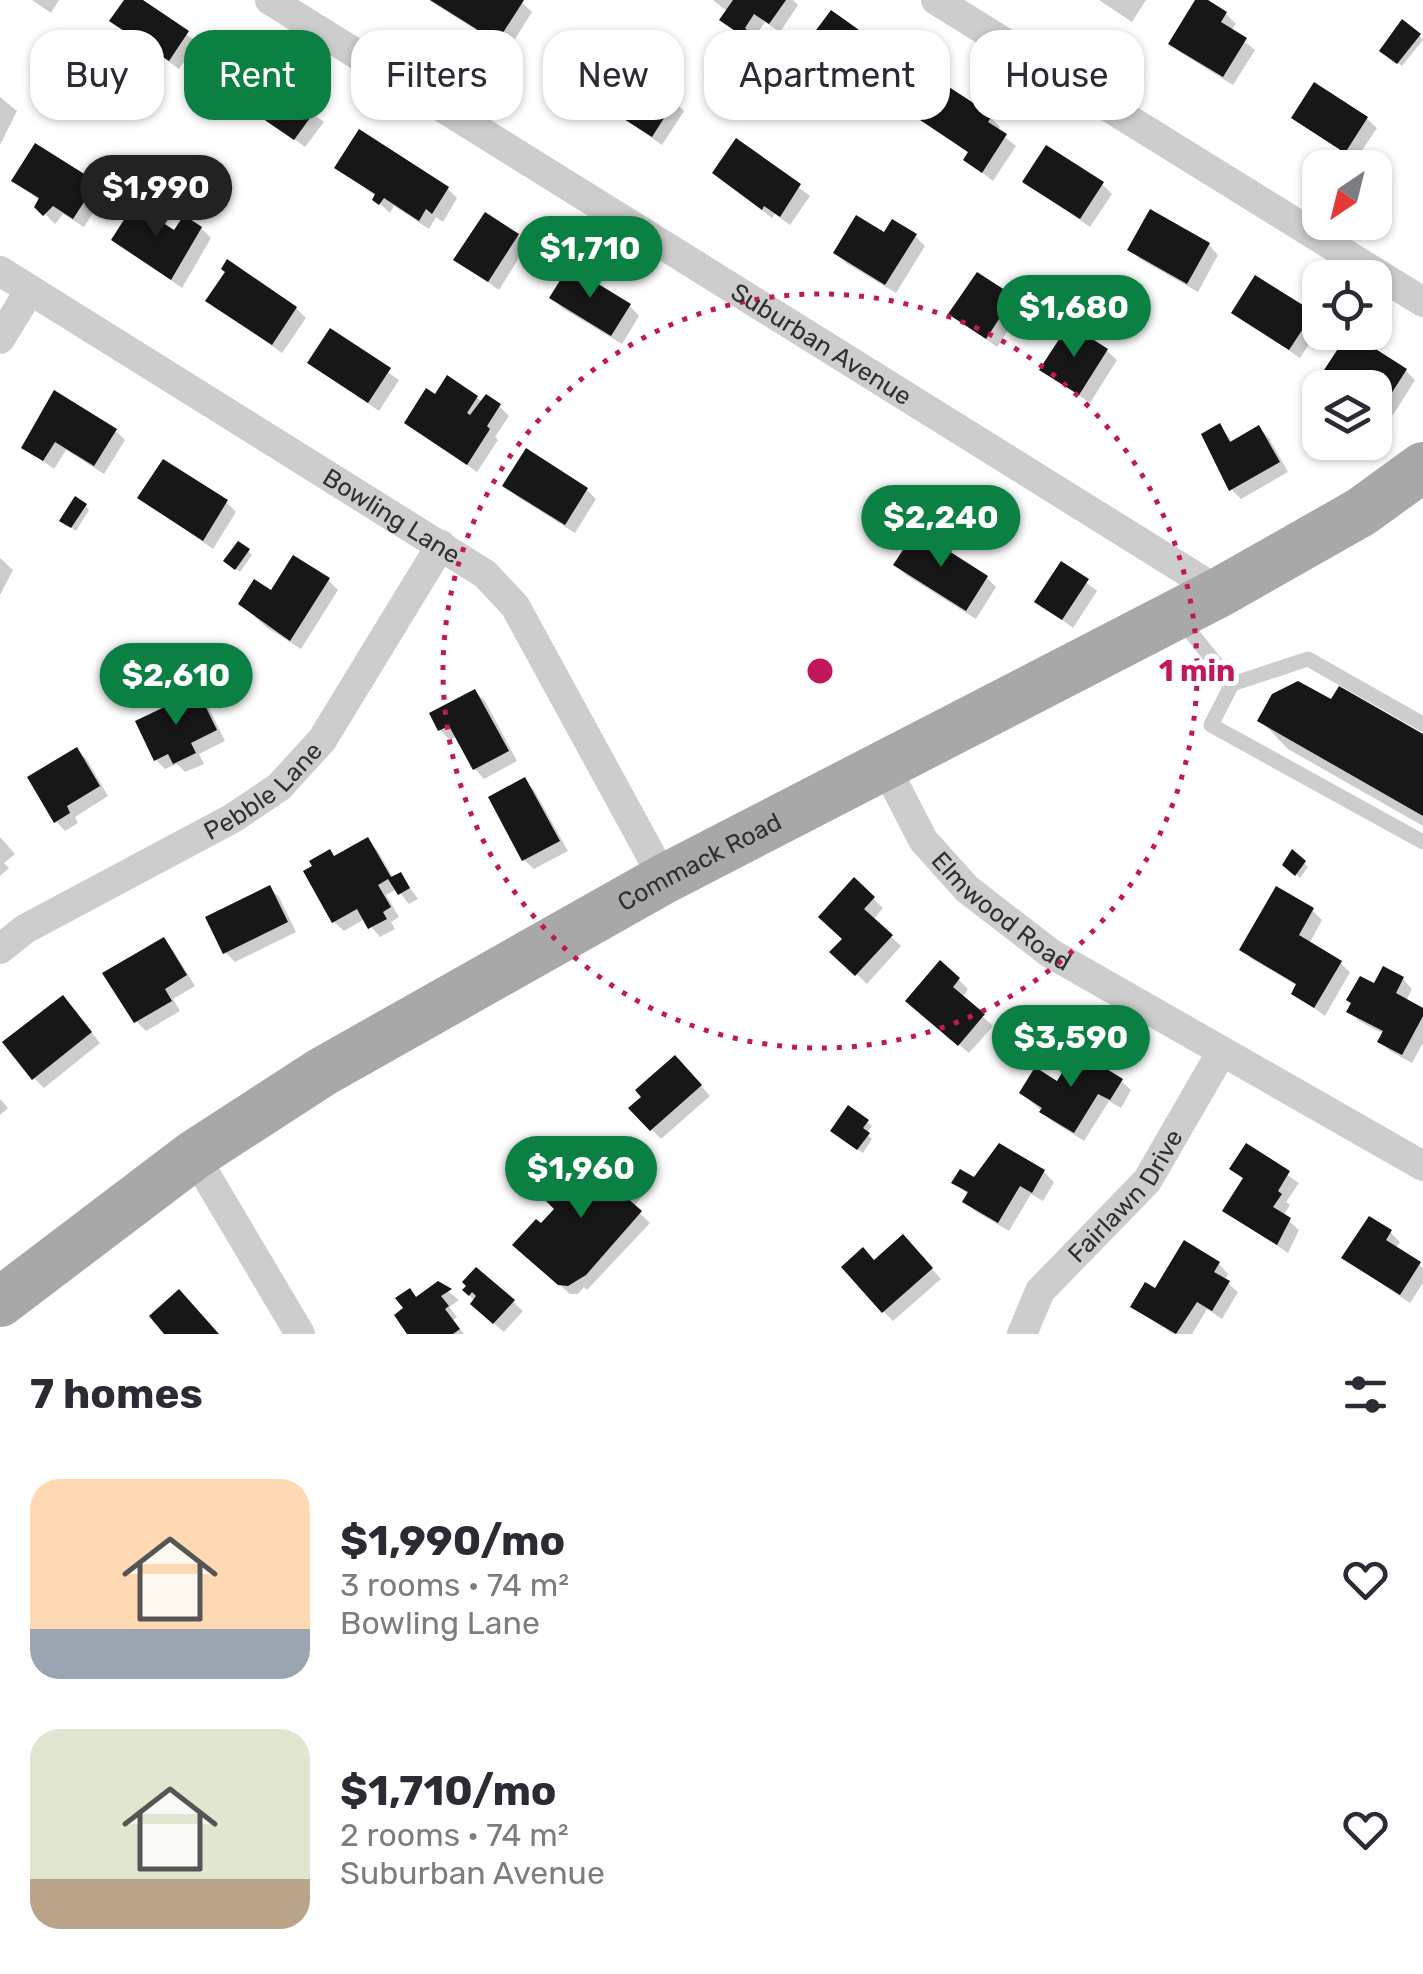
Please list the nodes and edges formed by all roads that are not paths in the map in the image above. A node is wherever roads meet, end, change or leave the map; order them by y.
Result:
1 (270, 0) edge
2 (936, 0) edge
3 (0, 271) edge
4 (30, 290) junction
5 (1423, 302) edge
6 (0, 339) edge
7 (1423, 467) edge
8 (440, 545) junction
9 (1220, 592) junction
10 (1176, 614) junction
11 (1232, 684) junction
12 (1423, 724) edge
13 (884, 764) junction
14 (1423, 842) edge
15 (664, 879) junction
16 (0, 950) edge
17 (1221, 1053) junction
18 (194, 1155) junction
19 (1423, 1166) edge
20 (0, 1302) edge
21 (300, 1334) edge
22 (1022, 1334) edge

1 - 9 street, Suburban Avenue
2 - 5 street
3 - 4 street, Bowling Lane
4 - 6 street
4 - 8 street, Bowling Lane
7 - 9 main road, Commack Road
8 - 15 street, Bowling Lane
8 - 16 street, Pebble Lane
9 - 10 main road, Commack Road
10 - 11 lane
10 - 13 main road, Commack Road
11 - 12 lane
11 - 14 lane
13 - 15 main road, Commack Road
13 - 17 street, Elmwood Road
15 - 18 main road, Commack Road
17 - 19 street, Elmwood Road
17 - 22 street, Fairlawn Drive
18 - 20 main road, Commack Road
18 - 21 street

